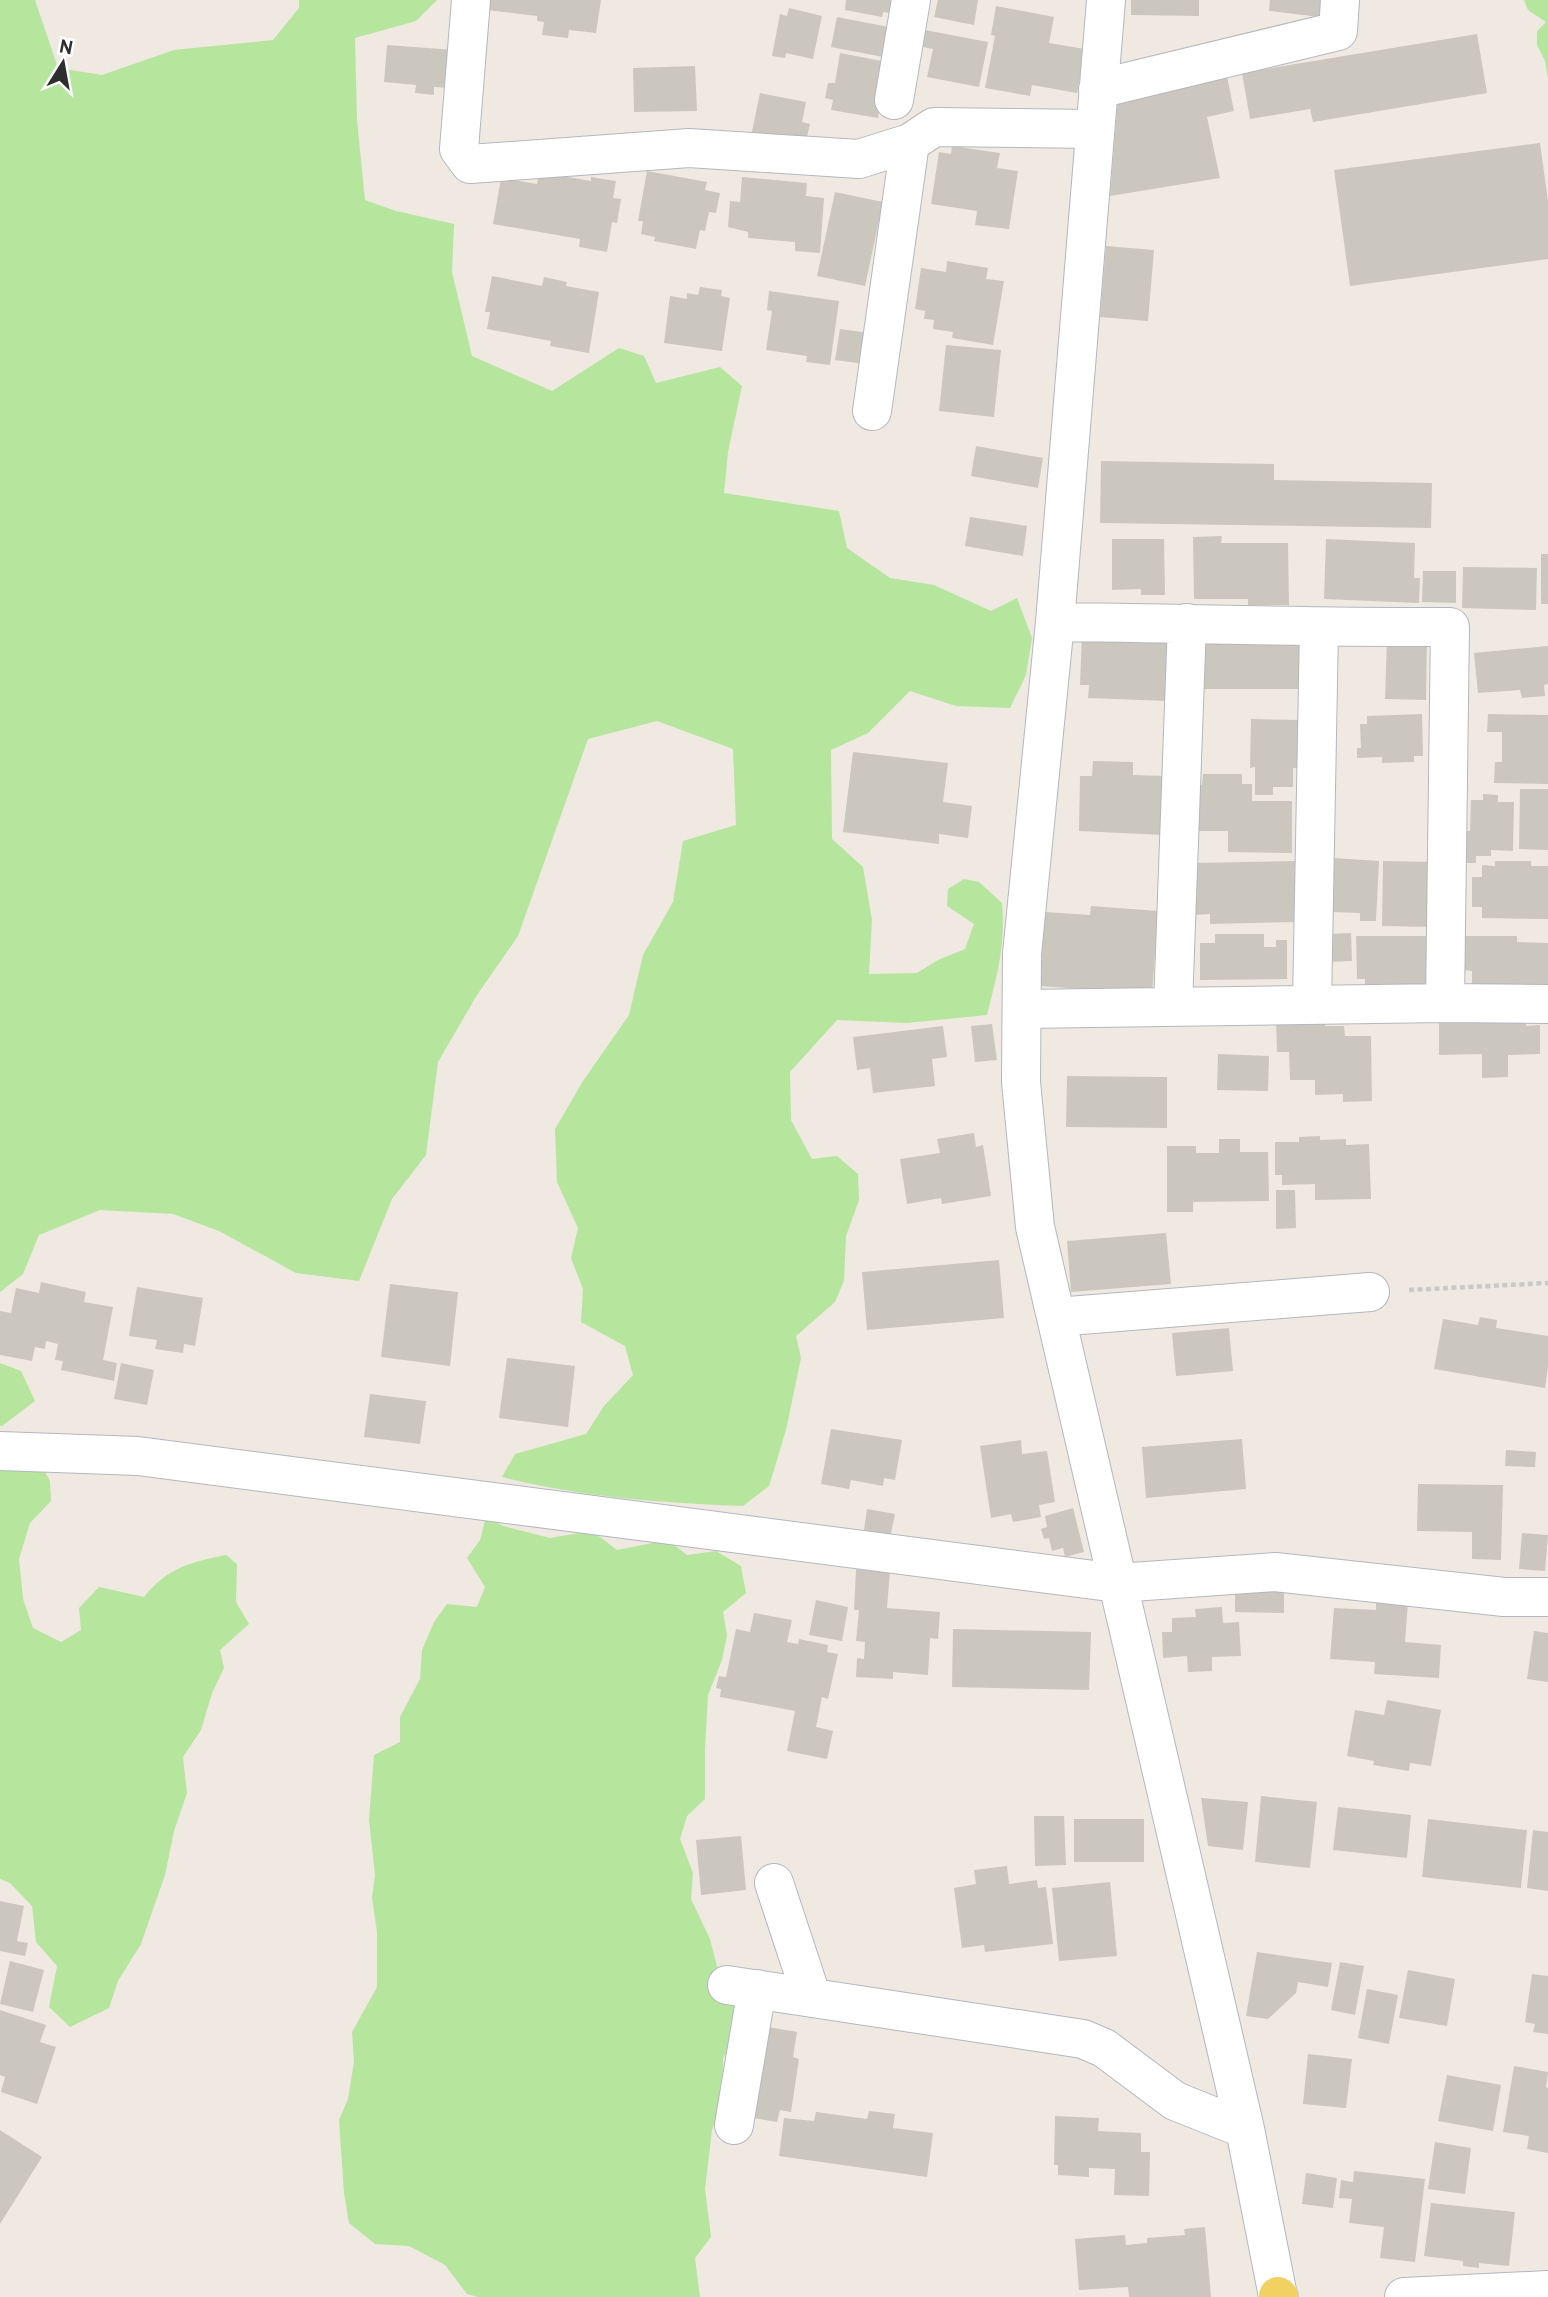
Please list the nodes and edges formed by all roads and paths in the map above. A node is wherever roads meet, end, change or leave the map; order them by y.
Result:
1 (471, 0) edge
2 (911, 0) edge
3 (1106, 0) edge
4 (1340, 0) edge
5 (1098, 89) junction
6 (894, 100) dead end
7 (1095, 129) junction
8 (910, 143) junction
9 (872, 411) dead end
10 (1055, 622) junction
11 (1187, 624) junction
12 (1319, 628) junction
13 (1444, 1003) junction
14 (1312, 1004) junction
15 (1548, 1004) edge
16 (1173, 1006) junction
17 (1022, 1009) junction
18 (1548, 1283) edge
19 (1370, 1292) joint
20 (1056, 1317) junction
21 (0, 1451) edge
22 (1117, 1583) junction
23 (1548, 1597) edge
24 (774, 1883) dead end
25 (812, 1998) junction
26 (734, 2125) dead end
27 (1245, 2129) junction
28 (1548, 2290) edge
29 (1278, 2297) edge
30 (1404, 2297) edge

1 - 8 street
2 - 6 street
3 - 5 street
4 - 5 street
5 - 7 street
7 - 8 street
7 - 10 street
8 - 9 street
10 - 11 street
10 - 17 street
11 - 12 street
11 - 16 street
12 - 13 street
12 - 14 street
13 - 14 street
13 - 15 street
14 - 16 street
16 - 17 street
17 - 20 street
18 - 19 path
19 - 20 street
20 - 22 street
21 - 22 street
22 - 23 street
22 - 27 street
24 - 25 street
25 - 26 street
25 - 27 street
27 - 29 street
28 - 30 street

